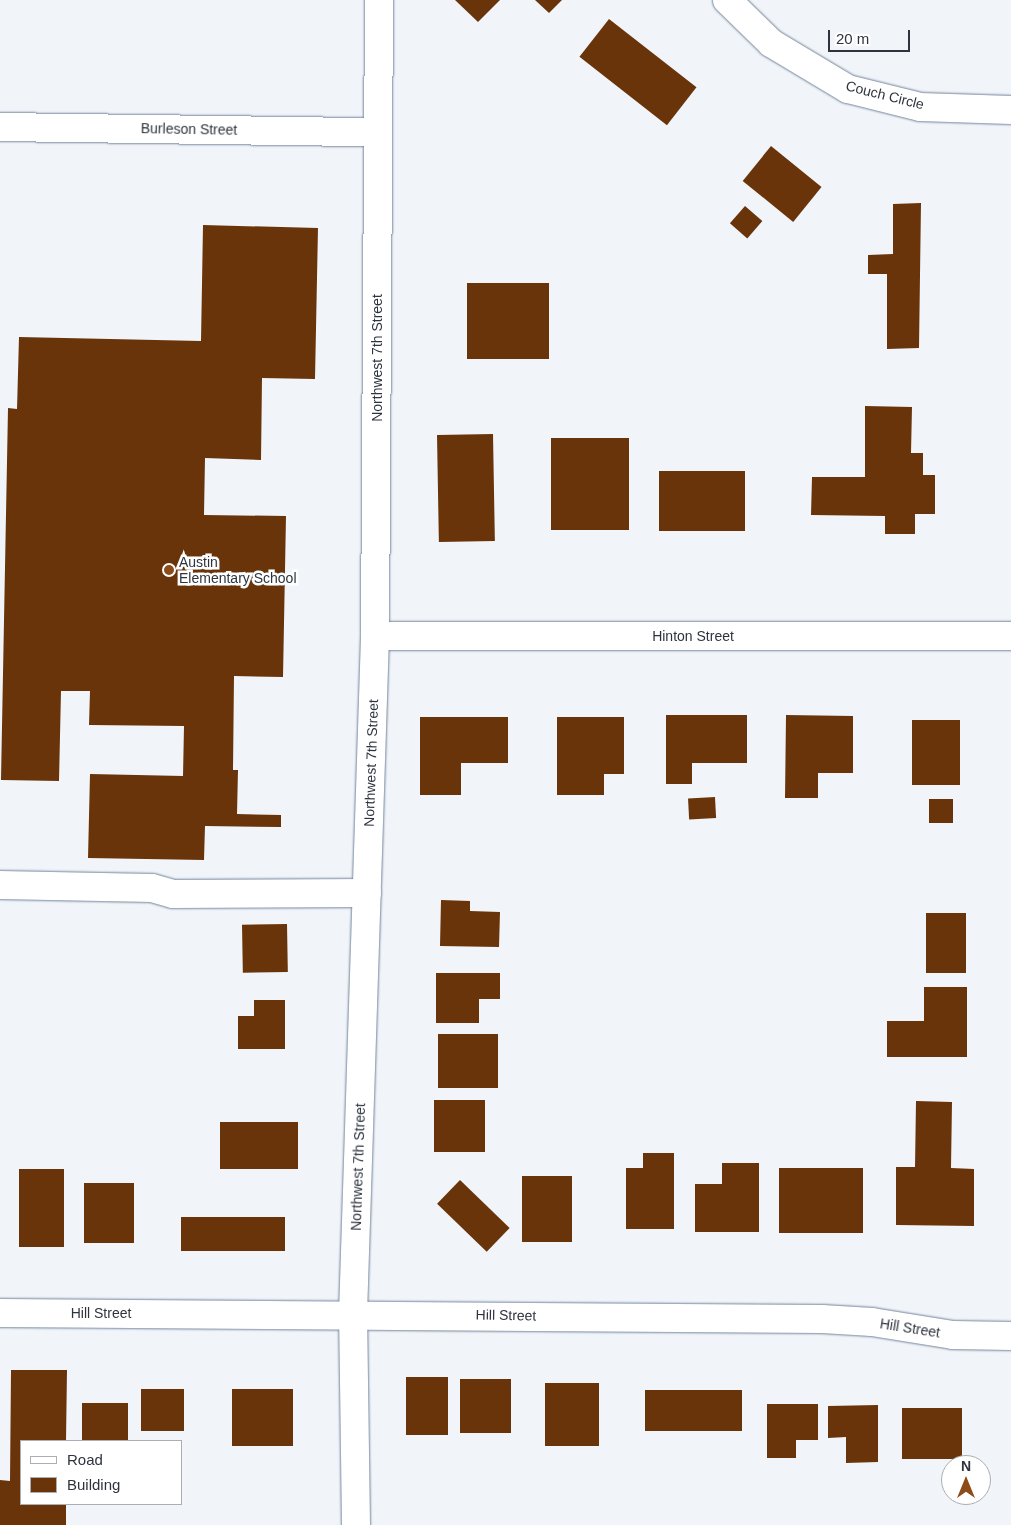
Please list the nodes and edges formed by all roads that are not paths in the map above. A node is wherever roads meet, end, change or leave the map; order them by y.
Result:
1 (379, 0) edge
2 (727, 0) edge
3 (1011, 110) edge
4 (0, 127) edge
5 (378, 132) junction
6 (375, 636) junction
7 (1011, 636) edge
8 (0, 885) edge
9 (367, 893) junction
10 (0, 1313) edge
11 (353, 1314) junction
12 (1011, 1336) edge
13 (356, 1525) edge

1 - 5 street, Northwest 7th Street
2 - 3 street, Couch Circle
4 - 5 street, Burleson Street
5 - 6 street, Northwest 7th Street
6 - 7 street, Hinton Street
6 - 9 street, Northwest 7th Street
8 - 9 street
9 - 11 street, Northwest 7th Street
10 - 11 street, Hill Street
11 - 12 street, Hill Street
11 - 13 street, Northwest 7th Street

